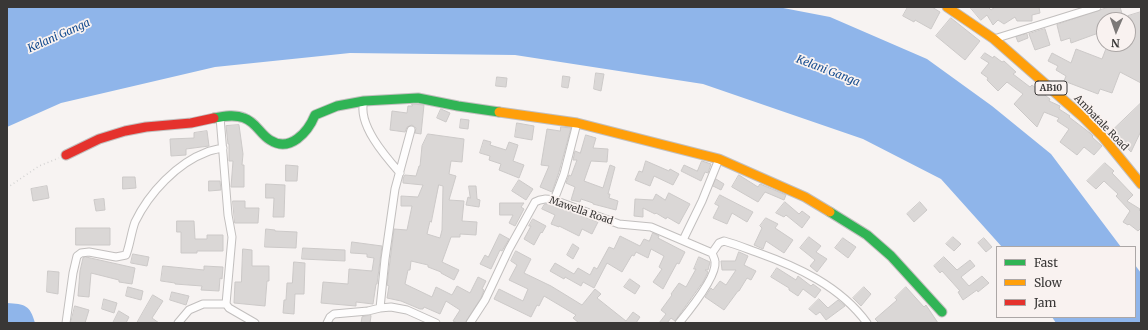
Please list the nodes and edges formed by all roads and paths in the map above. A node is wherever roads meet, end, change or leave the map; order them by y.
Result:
1 (947, 7) edge
2 (1097, 7) edge
3 (994, 39) junction
4 (364, 101) junction
5 (220, 117) junction
6 (577, 123) junction
7 (411, 130) dead end
8 (222, 148) junction
9 (66, 155) joint
10 (719, 159) junction
11 (400, 173) junction
12 (1141, 184) edge
13 (7, 188) edge
14 (554, 200) junction
15 (683, 240) junction
16 (712, 253) junction
17 (226, 304) junction
18 (380, 308) junction
19 (942, 312) dead end
20 (66, 323) edge
21 (178, 323) edge
22 (255, 323) edge
23 (327, 323) edge
24 (436, 323) edge
25 (470, 323) edge
26 (678, 323) edge
27 (867, 323) edge

1 - 3 street, Ambatale Road / AB10
2 - 3 street
3 - 12 street, Ambatale Road / AB10
4 - 5 street
4 - 6 street
4 - 11 street
5 - 8 street
5 - 9 street
6 - 10 street
6 - 14 street
7 - 11 street
8 - 17 street
8 - 20 street
9 - 13 path
10 - 15 street
10 - 19 street
11 - 18 street
14 - 15 street, Mawella Road
14 - 25 street, Mawella Road
15 - 16 street, Mawella Road
16 - 26 street
16 - 27 street
17 - 21 street
17 - 22 street
18 - 23 street
18 - 24 street

